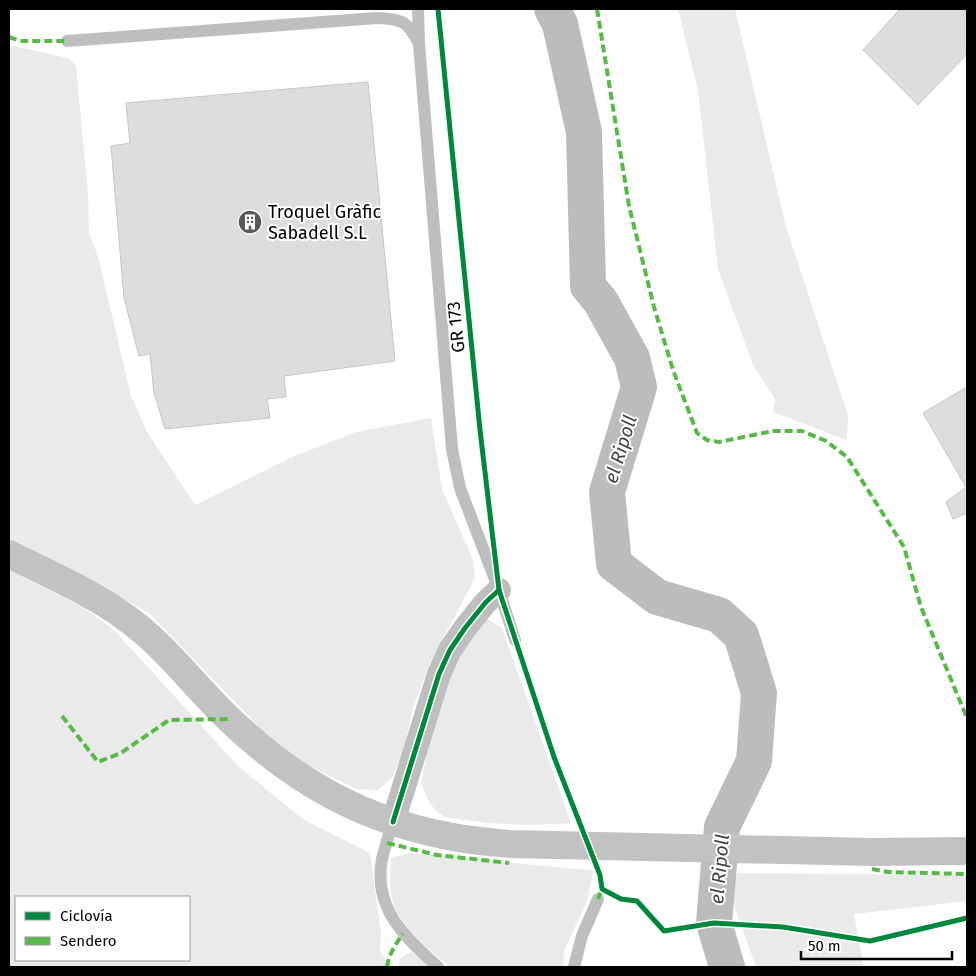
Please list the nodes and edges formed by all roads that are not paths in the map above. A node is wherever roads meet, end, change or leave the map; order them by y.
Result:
1 (418, 9) edge
2 (67, 41) dead end
3 (419, 44) junction
4 (9, 554) edge
5 (499, 590) junction
6 (515, 640) dead end
7 (393, 822) junction
8 (967, 851) edge
9 (598, 899) dead end
10 (438, 967) edge
11 (574, 967) edge

1 - 3 lane
2 - 3 lane
3 - 5 lane
4 - 7 main road
5 - 6 lane
5 - 7 street
7 - 8 main road
7 - 10 lane
9 - 11 lane

